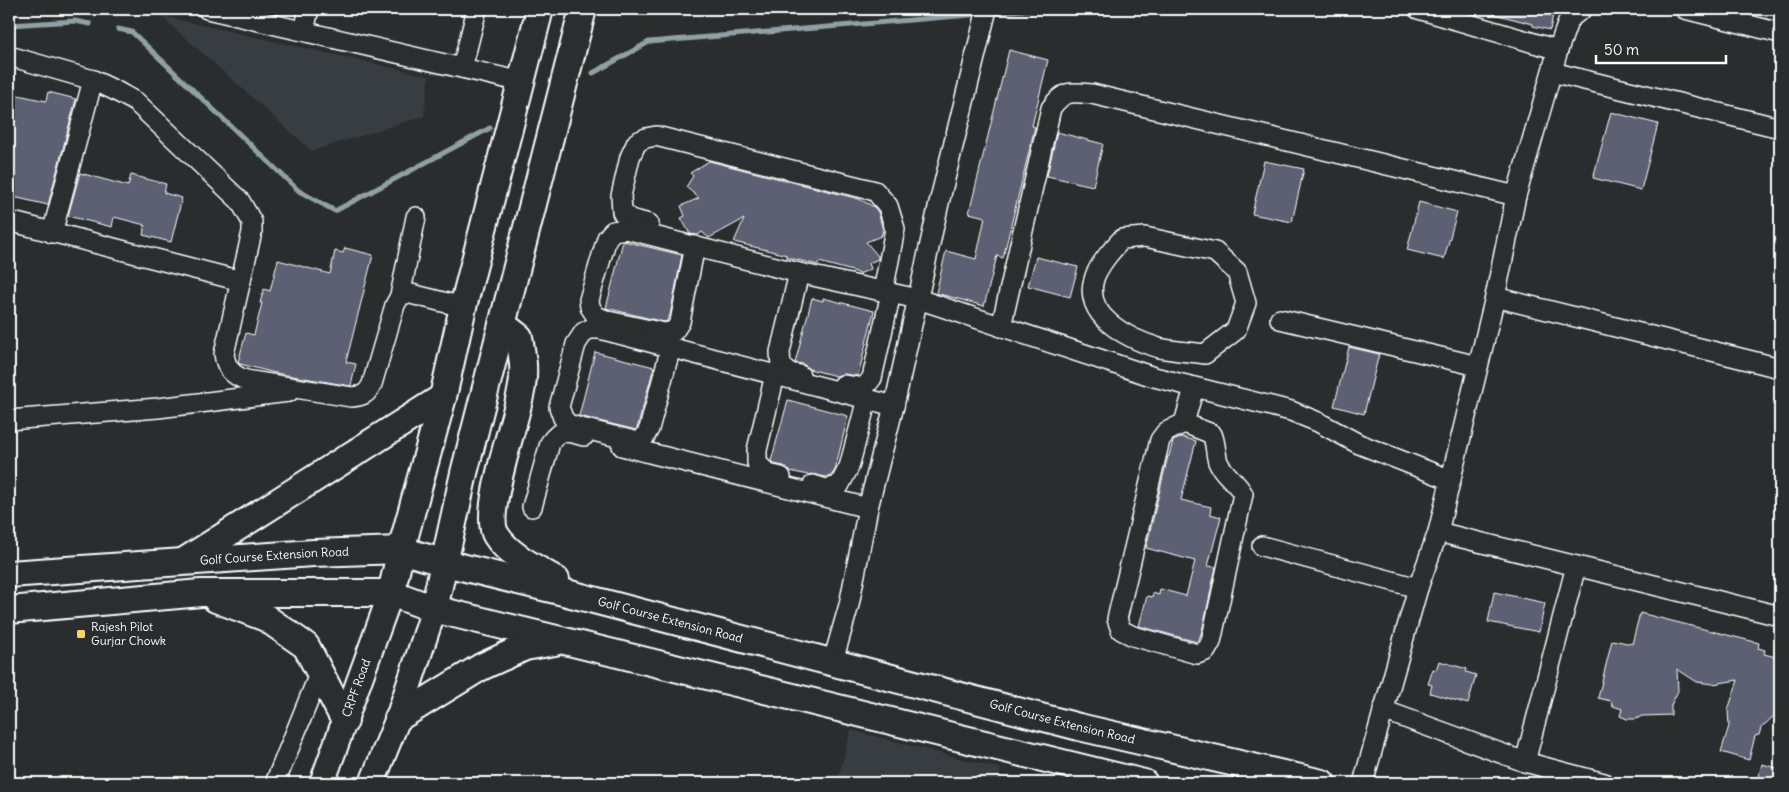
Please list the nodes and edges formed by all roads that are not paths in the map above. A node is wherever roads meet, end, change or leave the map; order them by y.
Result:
1 (207, 9) edge
2 (309, 9) edge
3 (477, 9) edge
4 (540, 9) edge
5 (583, 9) edge
6 (1418, 9) edge
7 (1582, 9) edge
8 (1685, 9) edge
9 (986, 15) edge
10 (1739, 15) edge
11 (304, 31) junction
12 (1780, 33) edge
13 (1558, 50) junction
14 (9, 56) edge
15 (462, 68) junction
16 (1552, 72) junction
17 (93, 80) junction
18 (522, 82) junction
19 (1780, 128) edge
20 (1516, 196) junction
21 (416, 217) dead end
22 (9, 221) edge
23 (52, 233) junction
24 (695, 246) junction
25 (799, 273) junction
26 (241, 281) junction
27 (888, 287) junction
28 (919, 294) junction
29 (400, 296) junction
30 (1495, 297) junction
31 (464, 307) junction
32 (1280, 319) dead end
33 (502, 324) junction
34 (1001, 327) junction
35 (672, 347) junction
36 (1160, 348) junction
37 (1478, 366) junction
38 (1780, 368) edge
39 (775, 376) junction
40 (1154, 377) junction
41 (1194, 388) junction
42 (310, 389) junction
43 (443, 397) junction
44 (867, 399) junction
45 (894, 406) junction
46 (9, 420) edge
47 (1184, 423) junction
48 (1450, 480) junction
49 (532, 507) dead end
50 (868, 508) junction
51 (1438, 532) junction
52 (1262, 546) dead end
53 (401, 550) junction
54 (183, 562) junction
55 (445, 563) junction
56 (1576, 566) junction
57 (9, 574) edge
58 (1418, 588) junction
59 (563, 592) junction
60 (391, 593) junction
61 (201, 594) junction
62 (434, 609) junction
63 (9, 610) edge
64 (1780, 613) edge
65 (563, 640) junction
66 (833, 661) junction
67 (320, 672) junction
68 (1383, 710) junction
69 (398, 718) junction
70 (345, 721) junction
71 (1525, 762) junction
72 (275, 783) edge
73 (322, 783) edge
74 (372, 783) edge
75 (1144, 783) edge
76 (1322, 783) edge
77 (1363, 783) edge
78 (1604, 783) edge

1 - 11 street
2 - 11 street
3 - 15 street
4 - 18 main road
5 - 33 main road
6 - 13 street
7 - 13 street
8 - 10 street
9 - 28 street
10 - 12 street
11 - 15 street
13 - 16 street
14 - 17 street
15 - 18 street
16 - 19 street
16 - 20 street
17 - 23 street
17 - 26 street
18 - 31 main road
20 - 30 street
20 - 34 street
21 - 29 street
22 - 23 street
23 - 26 street
24 - 24 street
24 - 25 street
25 - 27 street
25 - 27 street
26 - 42 street
27 - 27 street
27 - 28 street
28 - 34 street
28 - 45 street
29 - 31 street
29 - 42 street
30 - 37 street
30 - 38 street
31 - 43 main road
32 - 37 street
33 - 55 main road
33 - 59 main road
34 - 40 street
35 - 35 street
35 - 39 street
36 - 36 street
36 - 40 street
37 - 48 street
39 - 44 street
39 - 44 street
40 - 41 street
41 - 47 street
41 - 48 street
42 - 46 street
43 - 53 main road
43 - 54 main road
44 - 45 street
45 - 50 street
47 - 47 street
48 - 51 street
49 - 50 street
50 - 66 street
51 - 56 street
51 - 58 street
52 - 58 street
53 - 54 main road, Golf Course Extension Road
53 - 55 main road, Golf Course Extension Road
53 - 60 main road
54 - 57 main road, Golf Course Extension Road
55 - 59 main road, Golf Course Extension Road
55 - 62 main road
56 - 64 street
56 - 71 street
58 - 68 street
59 - 66 main road, Golf Course Extension Road
60 - 61 main road
60 - 62 main road
60 - 70 street, CRPF Road
61 - 63 main road
61 - 67 main road
62 - 65 main road
62 - 69 street
65 - 69 main road
65 - 75 main road
66 - 76 main road, Golf Course Extension Road
67 - 70 main road
67 - 72 street
68 - 71 street
68 - 77 street
69 - 74 street
70 - 73 street, CRPF Road
71 - 78 street

